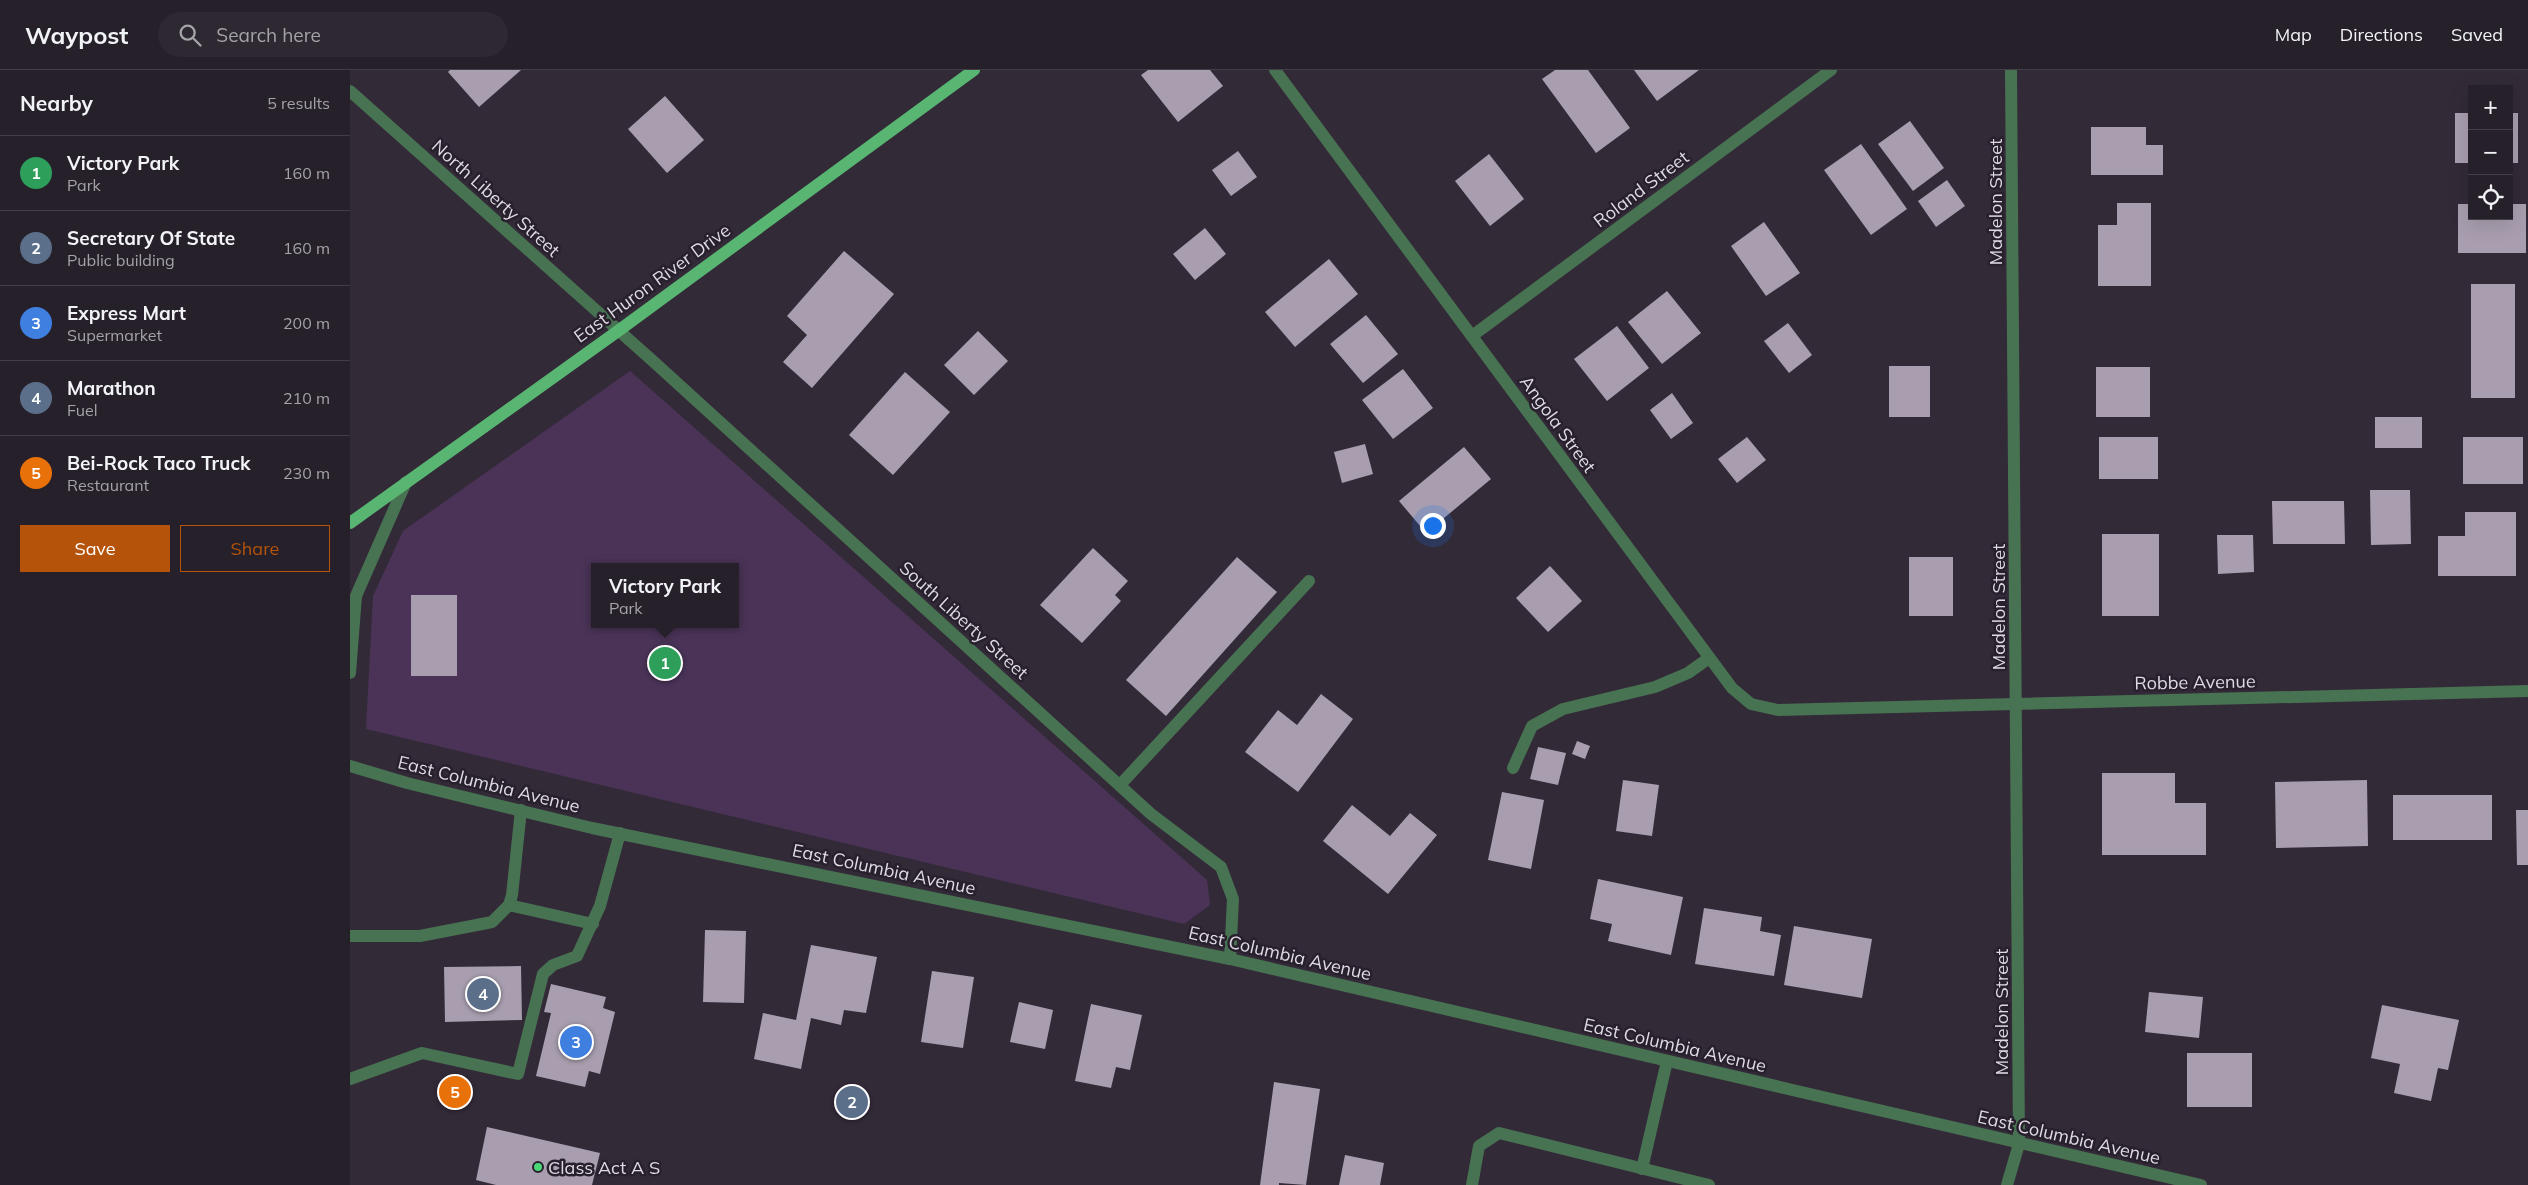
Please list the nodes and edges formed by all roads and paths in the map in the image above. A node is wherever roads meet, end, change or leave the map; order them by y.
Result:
1 (974, 70) edge
2 (1275, 70) edge
3 (1831, 70) edge
4 (2011, 70) edge
5 (350, 90) edge
6 (618, 331) junction
7 (1472, 336) junction
8 (406, 482) junction
9 (350, 523) edge
10 (1309, 581) dead end
11 (1709, 658) junction
12 (350, 673) edge
13 (2528, 691) edge
14 (2016, 704) junction
15 (1863, 708) joint
16 (350, 766) edge
17 (1513, 768) dead end
18 (1120, 785) junction
19 (521, 810) junction
20 (620, 833) junction
21 (509, 905) junction
22 (594, 924) junction
23 (350, 936) edge
24 (1230, 958) junction
25 (1667, 1061) junction
26 (350, 1079) edge
27 (2019, 1144) junction
28 (1642, 1169) junction
29 (1472, 1185) edge
30 (1709, 1185) edge
31 (2007, 1185) edge
32 (2201, 1185) edge

1 - 6 main road, East Huron River Drive
2 - 7 street, Angola Street
3 - 7 street, Roland Street
4 - 14 street, Madelon Street
5 - 6 street, North Liberty Street
6 - 8 main road, East Huron River Drive
6 - 18 street, South Liberty Street
7 - 11 street, Angola Street
8 - 9 main road, East Huron River Drive
8 - 12 street
10 - 18 street
11 - 15 street, Angola Street
11 - 17 street
13 - 14 street, Robbe Avenue
14 - 15 street, Robbe Avenue
14 - 27 street, Madelon Street
16 - 19 street, East Columbia Avenue
18 - 24 street, South Liberty Street
19 - 20 street, East Columbia Avenue
19 - 21 street
20 - 22 street
20 - 24 street, East Columbia Avenue
21 - 22 street
21 - 23 street
22 - 26 street
24 - 25 street, East Columbia Avenue
25 - 27 street, East Columbia Avenue
25 - 28 street
27 - 31 street, Madelon Street
27 - 32 street, East Columbia Avenue
28 - 29 street
28 - 30 street

